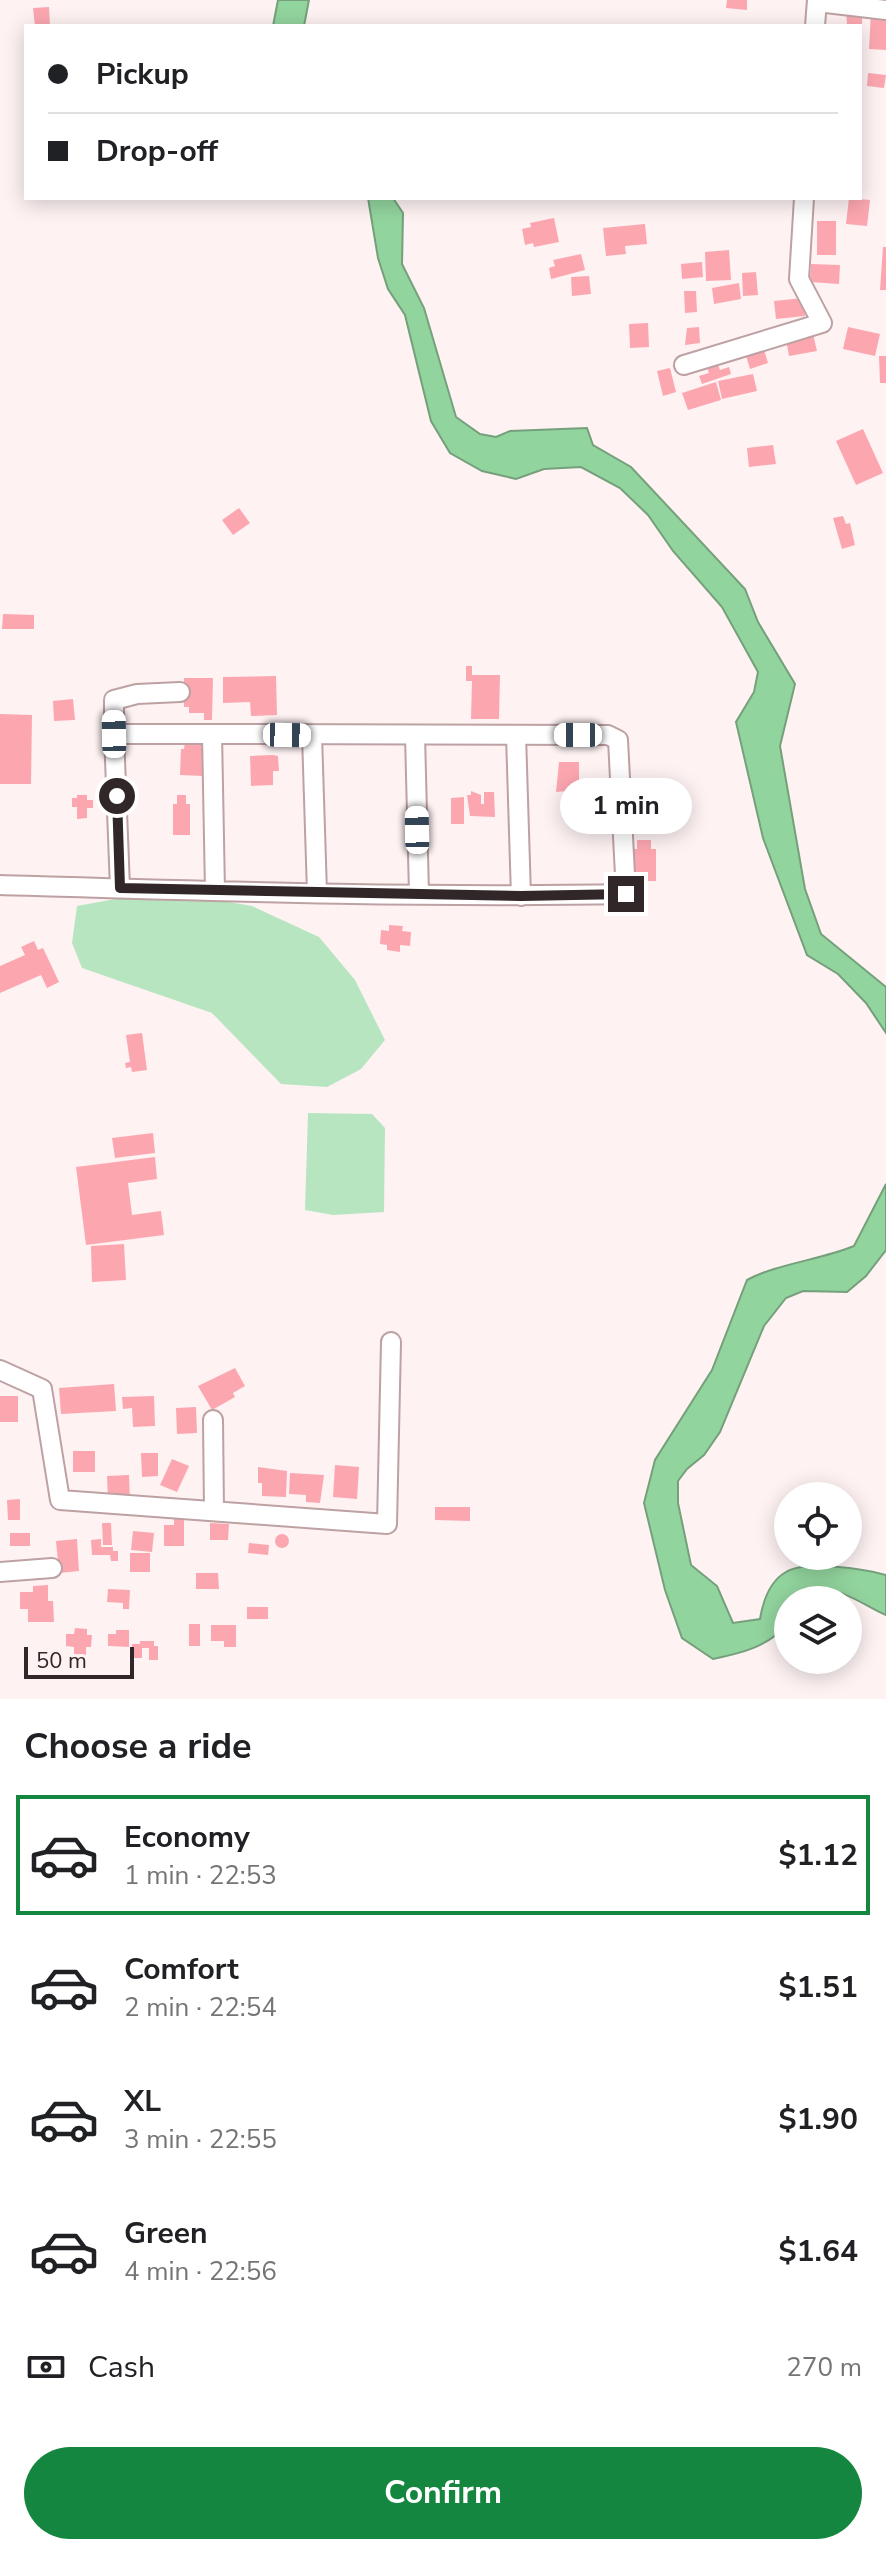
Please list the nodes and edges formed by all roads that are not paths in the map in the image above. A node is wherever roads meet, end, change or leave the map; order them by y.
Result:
1 (817, 1) edge
2 (886, 10) edge
3 (815, 24) edge
4 (804, 200) edge
5 (684, 365) dead end
6 (180, 692) dead end
7 (114, 734) junction
8 (212, 734) junction
9 (312, 735) junction
10 (415, 735) junction
11 (516, 735) junction
12 (0, 885) edge
13 (120, 888) junction
14 (215, 891) junction
15 (317, 893) junction
16 (419, 894) junction
17 (521, 896) junction
18 (391, 1342) dead end
19 (0, 1370) edge
20 (213, 1420) dead end
21 (214, 1511) junction
22 (52, 1568) dead end
23 (0, 1572) edge

1 - 2 street
1 - 3 street
4 - 5 street
6 - 7 street
7 - 8 street
7 - 13 street
8 - 9 street
8 - 14 street
9 - 10 street
9 - 15 street
10 - 11 street
10 - 16 street
11 - 17 street
11 - 17 street
12 - 13 street
13 - 14 street
14 - 15 street
15 - 16 street
16 - 17 street
18 - 21 street
19 - 21 street
20 - 21 street
22 - 23 street

